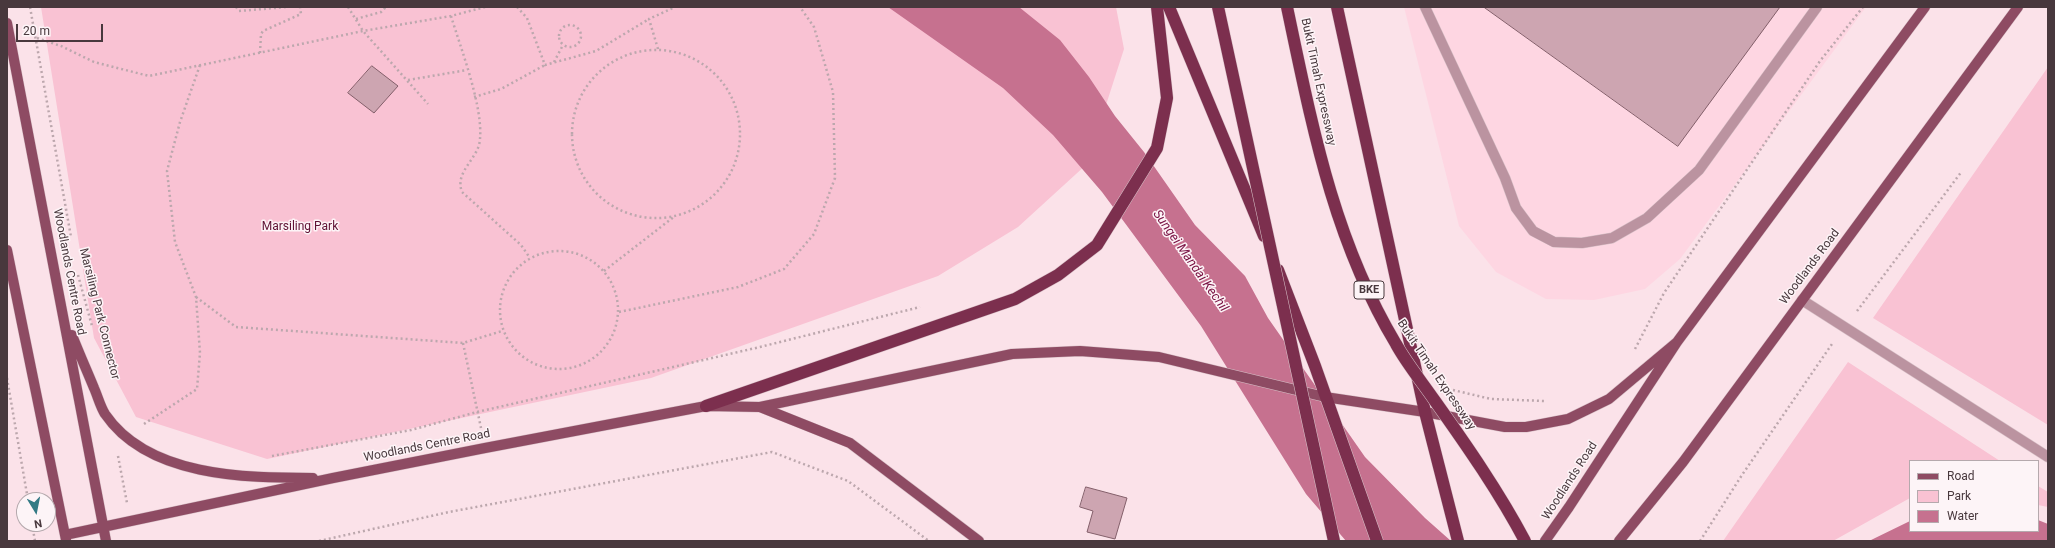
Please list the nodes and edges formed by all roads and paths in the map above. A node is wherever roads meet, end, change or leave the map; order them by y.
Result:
1 (30, 7) edge
2 (236, 7) edge
3 (287, 7) edge
4 (300, 7) edge
5 (348, 7) edge
6 (386, 7) edge
7 (486, 7) edge
8 (517, 7) edge
9 (675, 7) edge
10 (800, 7) edge
11 (1157, 7) edge
12 (1169, 7) edge
13 (1218, 7) edge
14 (1287, 7) edge
15 (1337, 7) edge
16 (1425, 7) edge
17 (1817, 7) edge
18 (1863, 7) edge
19 (1925, 7) edge
20 (2018, 7) edge
21 (451, 16) junction
22 (356, 19) junction
23 (649, 19) junction
24 (7, 24) edge
25 (363, 31) junction
26 (37, 38) junction
27 (563, 45) junction
28 (658, 49) junction
29 (260, 53) junction
30 (554, 62) junction
31 (200, 65) junction
32 (545, 65) junction
33 (467, 70) junction
34 (407, 80) junction
35 (474, 97) junction
36 (428, 104) dead end
37 (1962, 171) dead end
38 (675, 216) junction
39 (71, 238) dead end
40 (7, 250) edge
41 (530, 258) junction
42 (76, 269) dead end
43 (604, 271) junction
44 (196, 297) junction
45 (1802, 300) junction
46 (923, 307) dead end
47 (619, 312) junction
48 (64, 318) junction
49 (1844, 327) junction
50 (93, 330) dead end
51 (502, 331) junction
52 (1676, 342) junction
53 (463, 343) junction
54 (1633, 353) dead end
55 (7, 378) edge
56 (1418, 381) junction
57 (1325, 397) junction
58 (1549, 402) dead end
59 (706, 406) junction
60 (760, 407) junction
61 (477, 412) junction
62 (1425, 412) junction
63 (121, 434) junction
64 (485, 448) junction
65 (271, 456) dead end
66 (2048, 457) edge
67 (333, 478) junction
68 (27, 492) edge
69 (130, 521) junction
70 (102, 526) junction
71 (1375, 536) edge
72 (66, 538) edge
73 (106, 541) edge
74 (319, 541) edge
75 (929, 541) edge
76 (979, 541) edge
77 (1334, 541) edge
78 (1458, 541) edge
79 (1525, 541) edge
80 (1545, 541) edge
81 (1620, 541) edge
82 (1700, 541) edge

1 - 26 path, Marsiling Park Connector
2 - 3 path
4 - 29 path
5 - 22 path
6 - 22 path
7 - 21 path
8 - 32 path
9 - 23 path
10 - 47 path
11 - 59 highway
12 - 57 highway
13 - 77 highway, bridge
14 - 79 highway, Bukit Timah Expressway / BKE, bridge
15 - 56 highway
16 - 17 lane
18 - 54 path
19 - 52 main road, Woodlands Road
20 - 45 main road, Woodlands Road
21 - 25 path
21 - 33 path
22 - 25 path
23 - 28 path
23 - 30 path
24 - 48 main road, Woodlands Centre Road
25 - 29 path
25 - 34 path
26 - 31 path
26 - 39 path, Marsiling Park Connector
27 - 27 path
27 - 30 path
28 - 38 path
28 - 38 path
29 - 31 path
30 - 32 path
31 - 44 path
32 - 35 path
33 - 34 path
33 - 35 path
34 - 36 path
35 - 41 path
37 - 49 path
38 - 43 path
40 - 72 main road, Woodlands Centre Road
41 - 43 path
41 - 51 path
42 - 50 path, Marsiling Park Connector
43 - 47 path
44 - 53 path
44 - 63 path
45 - 49 lane
45 - 81 main road, Woodlands Road
46 - 61 path
47 - 51 path
48 - 63 main road
48 - 70 main road, Woodlands Centre Road
49 - 66 lane
49 - 82 path
51 - 53 path
52 - 62 main road
52 - 80 main road, Woodlands Road
53 - 61 path
55 - 68 path
56 - 58 path
56 - 62 highway
57 - 60 main road
57 - 62 main road
57 - 71 highway
59 - 60 main road, Woodlands Centre Road
59 - 64 main road, Woodlands Centre Road
60 - 76 main road
61 - 64 path
61 - 65 path
62 - 78 highway
63 - 67 main road
63 - 69 path
64 - 67 main road, Woodlands Centre Road
67 - 69 main road, Woodlands Centre Road
69 - 70 main road, Woodlands Centre Road
70 - 72 main road, Woodlands Centre Road
70 - 73 main road, Woodlands Centre Road
74 - 75 path

